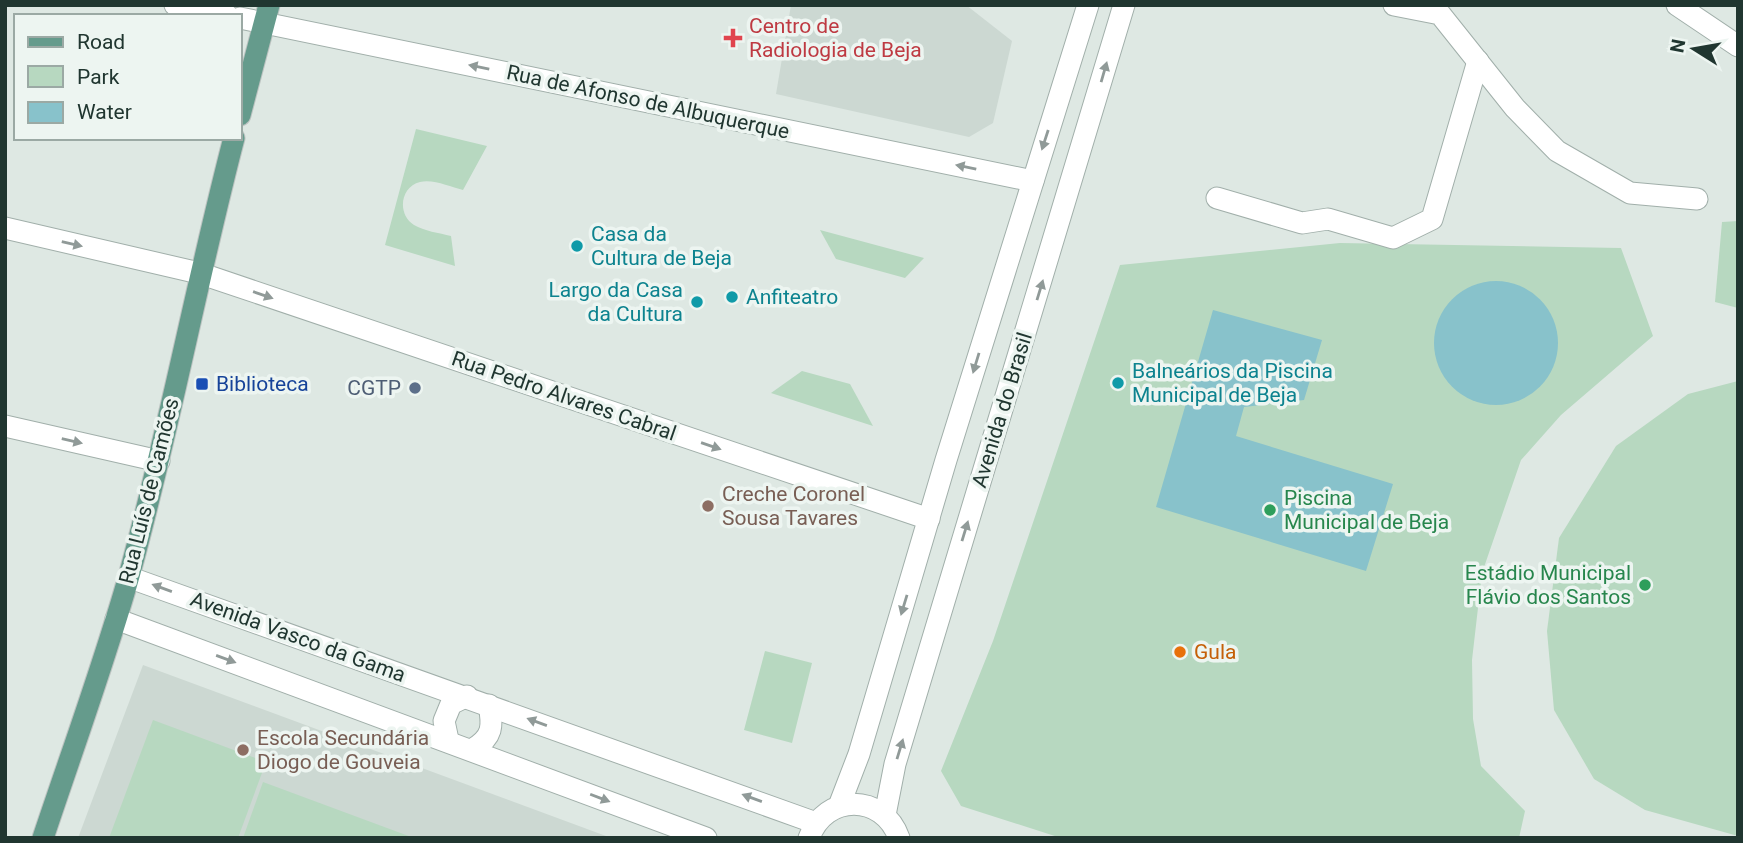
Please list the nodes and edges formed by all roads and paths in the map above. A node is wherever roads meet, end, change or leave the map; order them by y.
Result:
1 (175, 5) edge
2 (1088, 5) edge
3 (1124, 5) edge
4 (1677, 5) edge
5 (1406, 6) edge
6 (218, 14) edge
7 (266, 14) edge
8 (242, 18) edge
9 (1738, 46) edge
10 (1478, 61) junction
11 (242, 107) edge
12 (233, 140) edge
13 (1032, 181) junction
14 (1217, 198) dead end
15 (1697, 199) dead end
16 (5, 228) edge
17 (199, 273) junction
18 (5, 426) edge
19 (159, 461) junction
20 (929, 519) junction
21 (128, 577) junction
22 (116, 619) junction
23 (467, 696) junction
24 (489, 705) junction
25 (448, 740) junction
26 (473, 749) junction
27 (839, 806) junction
28 (885, 815) junction
29 (812, 830) edge
30 (900, 837) edge
31 (43, 838) edge
32 (706, 838) edge

1 - 6 street
2 -> 13 street, Avenida do Brasil
28 -> 3 street, Avenida do Brasil
4 - 9 street
5 - 10 street
7 - 8 street, Rua de Afonso de Albuquerque
7 - 11 main road
13 -> 7 street, Rua de Afonso de Albuquerque
10 - 14 street
10 - 15 street
12 - 17 main road, Rua Luís de Camões
13 -> 20 street, Avenida do Brasil
16 -> 17 street, Rua Pedro Alvares Cabral
17 - 19 main road, Rua Luís de Camões
17 -> 20 street, Rua Pedro Alvares Cabral
18 -> 19 street
19 - 21 main road, Rua Luís de Camões
20 -> 27 street, Avenida do Brasil
21 - 22 main road, Rua Luís de Camões
23 -> 21 street, Avenida Vasco da Gama
22 -> 25 street
22 - 31 main road, Rua Luís de Camões
23 - 24 street, Avenida Vasco da Gama
23 - 25 street
24 - 26 street
29 -> 24 street, Avenida Vasco da Gama
25 - 26 street
26 -> 32 street
27 - 28 street
27 - 29 street
28 - 30 street

